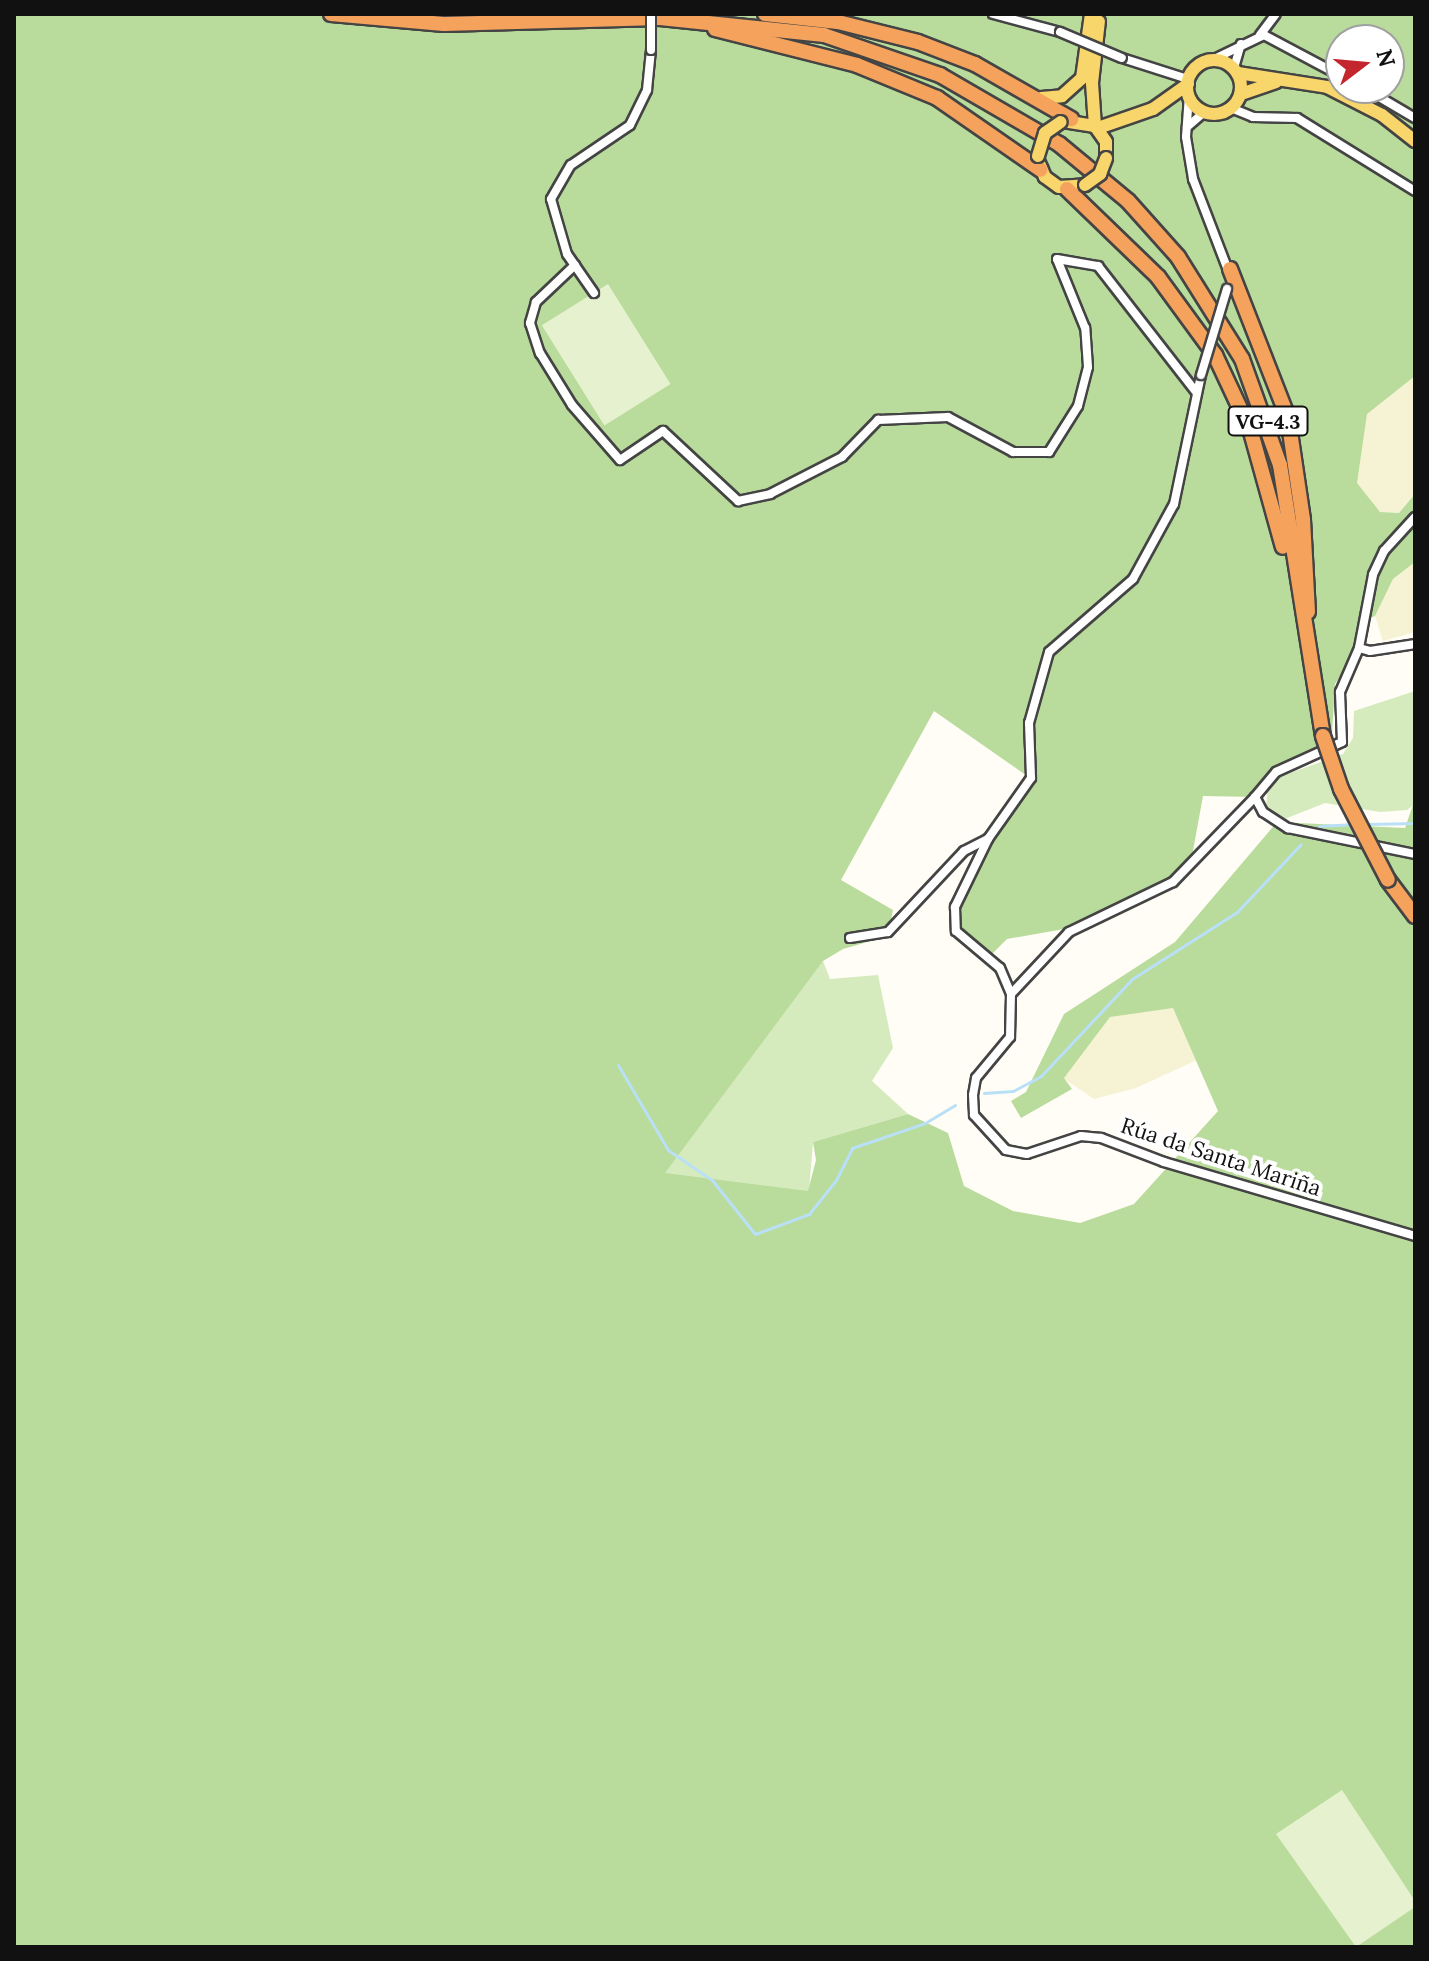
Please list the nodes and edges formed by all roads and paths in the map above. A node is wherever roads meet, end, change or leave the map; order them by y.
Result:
1 (331, 14) edge
2 (689, 14) edge
3 (765, 14) edge
4 (993, 14) edge
5 (1091, 14) edge
6 (1099, 14) edge
7 (1276, 14) edge
8 (656, 16) edge
9 (1260, 35) junction
10 (1241, 44) junction
11 (1212, 60) junction
12 (1325, 68) edge
13 (1236, 71) junction
14 (1291, 81) junction
15 (1092, 83) junction
16 (1241, 94) junction
17 (1192, 96) junction
18 (1041, 98) junction
19 (1391, 104) edge
20 (1231, 108) junction
21 (1153, 109) junction
22 (1415, 118) edge
23 (1069, 120) junction
24 (1126, 121) junction
25 (1096, 127) junction
26 (1186, 128) junction
27 (1415, 141) edge
28 (1106, 154) junction
29 (1039, 163) junction
30 (1067, 189) junction
31 (1415, 191) edge
32 (575, 265) junction
33 (1230, 269) junction
34 (594, 293) dead end
35 (1196, 392) junction
36 (1415, 517) edge
37 (1415, 644) edge
38 (1359, 648) junction
39 (1311, 680) junction
40 (1255, 797) junction
41 (988, 839) junction
42 (1415, 854) edge
43 (1415, 916) edge
44 (850, 938) dead end
45 (1011, 994) junction
46 (1415, 1236) edge

1 - 8 highway, VG-4.3
2 - 8 highway
3 - 18 highway
4 - 17 street, bridge
5 - 18 main road
6 - 15 main road
7 - 9 street
8 - 29 highway
8 - 32 street, bridge
8 - 39 highway, VG-4.3
9 - 10 street
9 - 12 street
10 - 11 street
10 - 13 street
11 - 13 main road
11 - 17 main road
13 - 14 main road
13 - 16 main road
14 - 16 main road
14 - 27 main road
15 - 23 main road
15 - 25 main road
16 - 20 main road
17 - 20 main road
17 - 21 main road
17 - 21 main road
17 - 26 street
17 - 26 street
18 - 23 highway
19 - 22 street
20 - 31 street
21 - 24 main road
23 - 25 main road
23 - 29 main road, bridge
24 - 25 main road
24 - 28 main road
25 - 28 main road
26 - 33 street
28 - 30 main road, bridge
29 - 30 main road
30 - 39 highway
32 - 34 street
32 - 35 street
33 - 35 street, bridge
33 - 39 highway
35 - 41 street
36 - 38 street
37 - 38 street
38 - 40 street
39 - 43 highway, VG-4.3, bridge
40 - 42 street
40 - 45 street
41 - 44 street
41 - 45 street
45 - 46 street, Rúa da Santa Mariña

